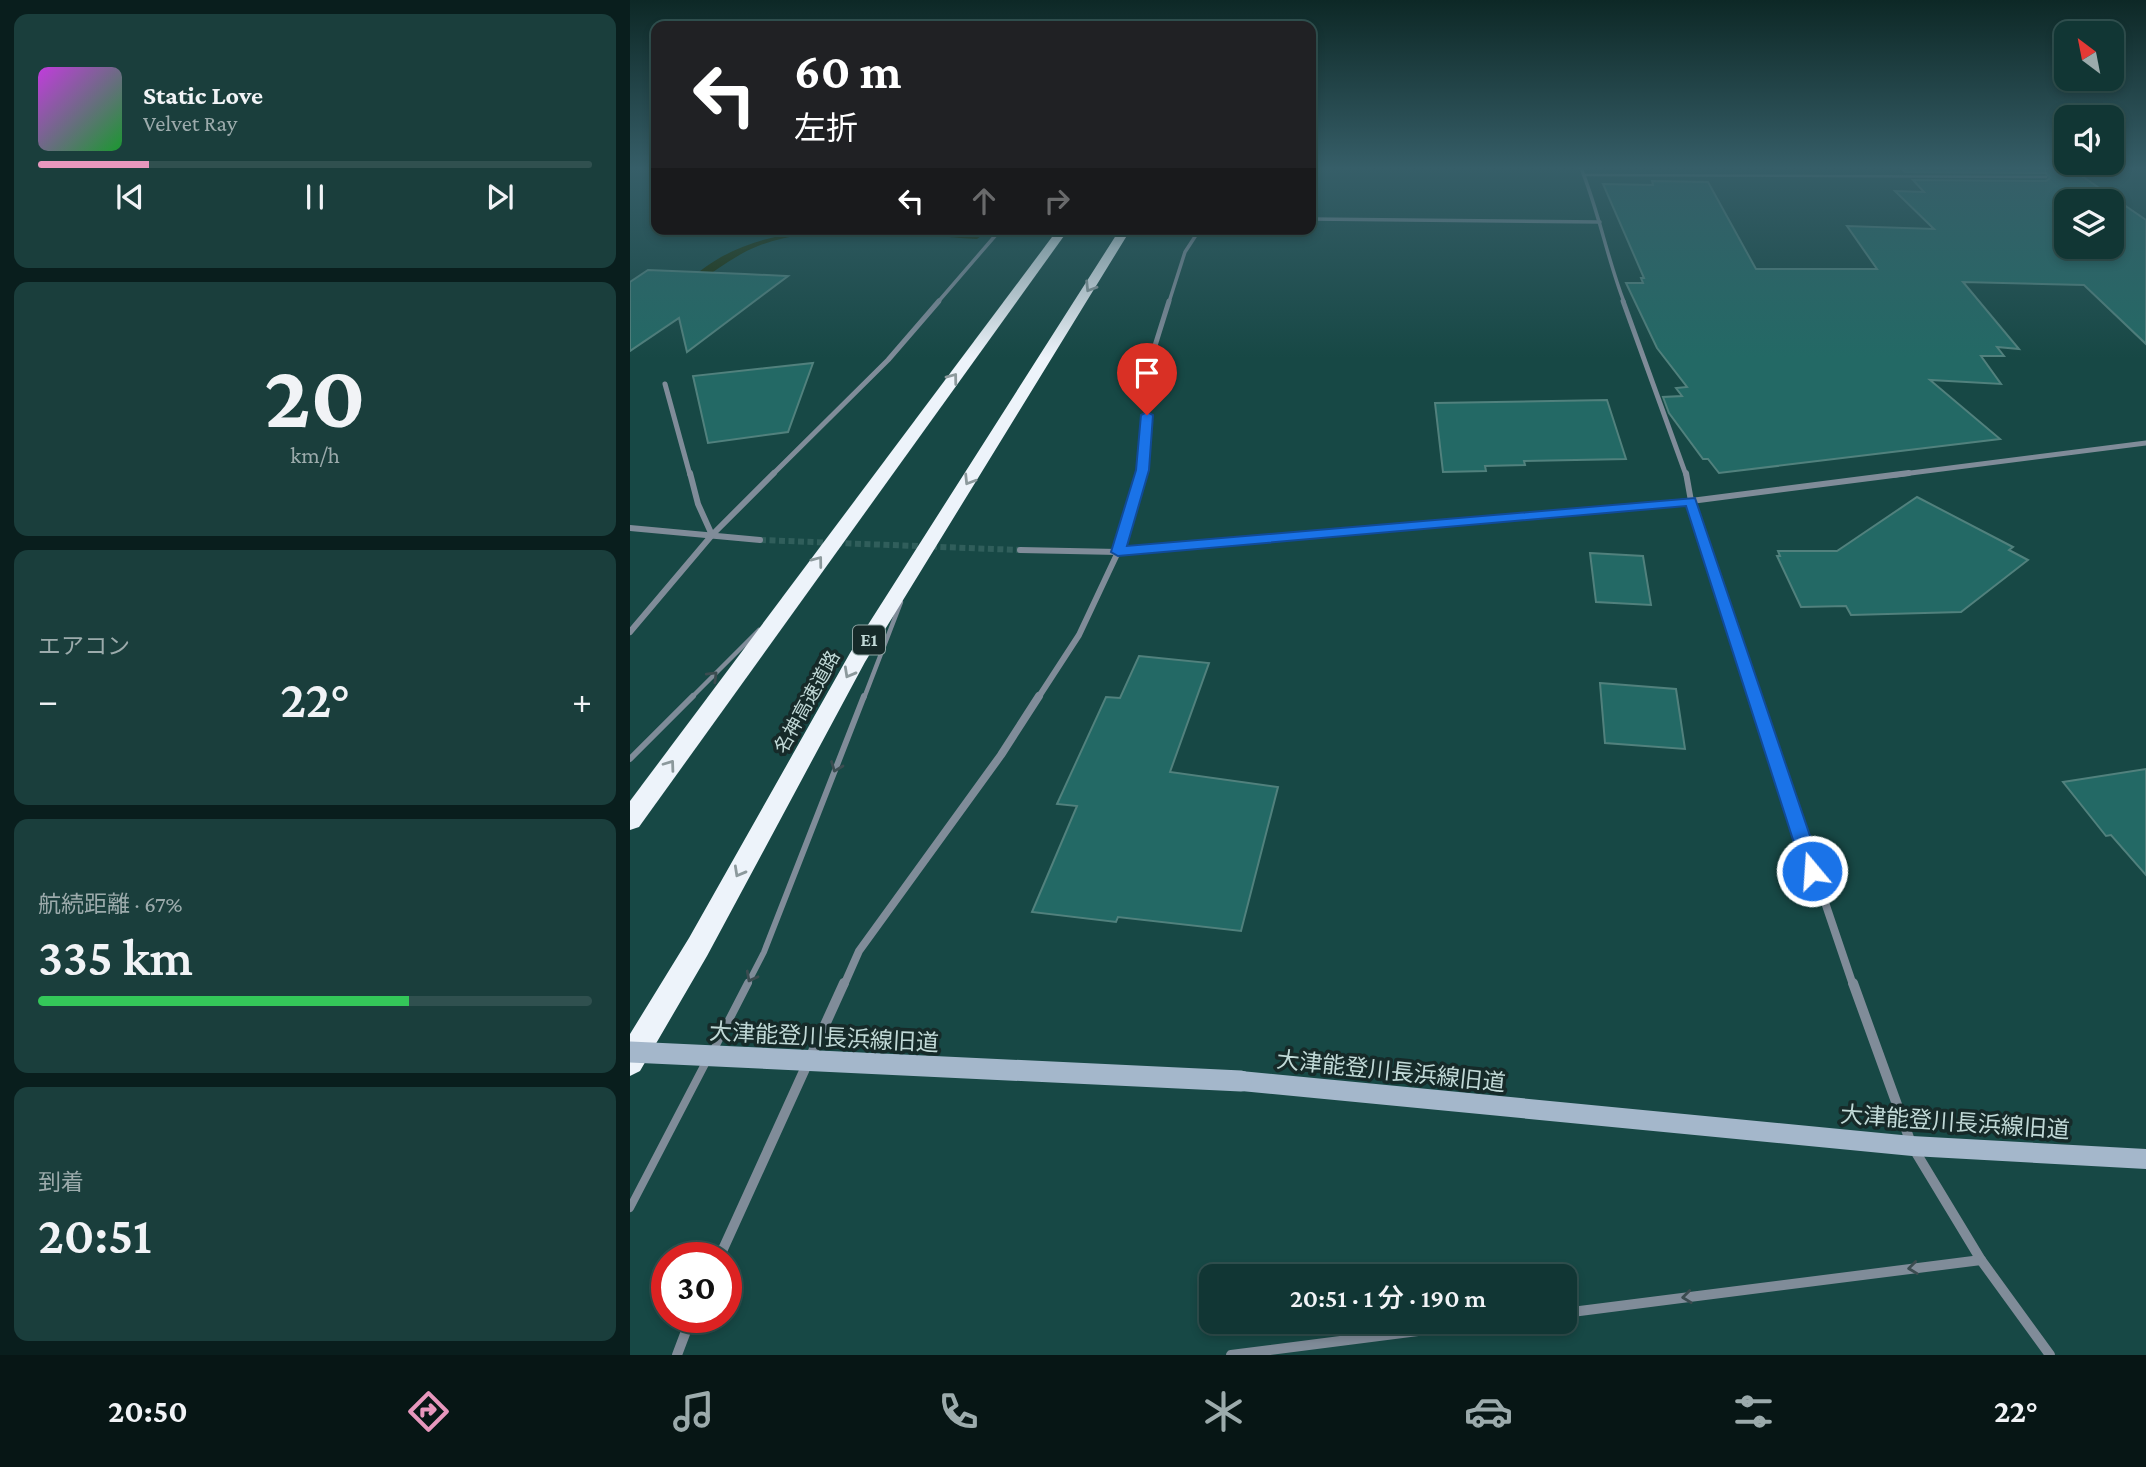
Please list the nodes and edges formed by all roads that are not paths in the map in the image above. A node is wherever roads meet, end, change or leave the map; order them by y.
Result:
1 (1602, 231) edge
2 (996, 235) edge
3 (1060, 235) edge
4 (1122, 235) edge
5 (1196, 235) edge
6 (665, 384) dead end
7 (2146, 443) edge
8 (1691, 501) junction
9 (630, 528) edge
10 (712, 535) junction
11 (760, 540) tunnel mouth
12 (1020, 550) tunnel mouth
13 (1118, 552) junction
14 (915, 566) junction
15 (790, 598) junction
16 (630, 632) edge
17 (630, 759) edge
18 (630, 820) edge
19 (630, 1052) edge
20 (630, 1061) edge
21 (1912, 1146) junction
22 (2146, 1159) edge
23 (630, 1208) edge
24 (726, 1242) edge
25 (1980, 1260) junction
26 (1577, 1310) edge
27 (685, 1333) edge
28 (1394, 1334) edge
29 (677, 1355) edge
30 (1230, 1355) edge
31 (2049, 1355) edge

1 - 8 street
2 - 10 street
15 -> 3 highway
4 -> 14 highway, 名神高速道路 / E1
5 - 13 street
6 - 10 street
7 - 8 street
8 - 13 street
8 - 21 street
9 - 10 street
10 - 11 street
10 - 16 street
12 - 13 street
13 - 24 street
14 -> 20 highway, 名神高速道路 / E1
14 -> 23 lane
17 -> 15 lane
18 -> 15 highway
19 - 21 street, 大津能登川長浜線旧道, bridge
21 - 22 street, 大津能登川長浜線旧道
21 - 25 street
25 -> 26 street
25 - 31 street
27 - 29 street
28 - 30 street

